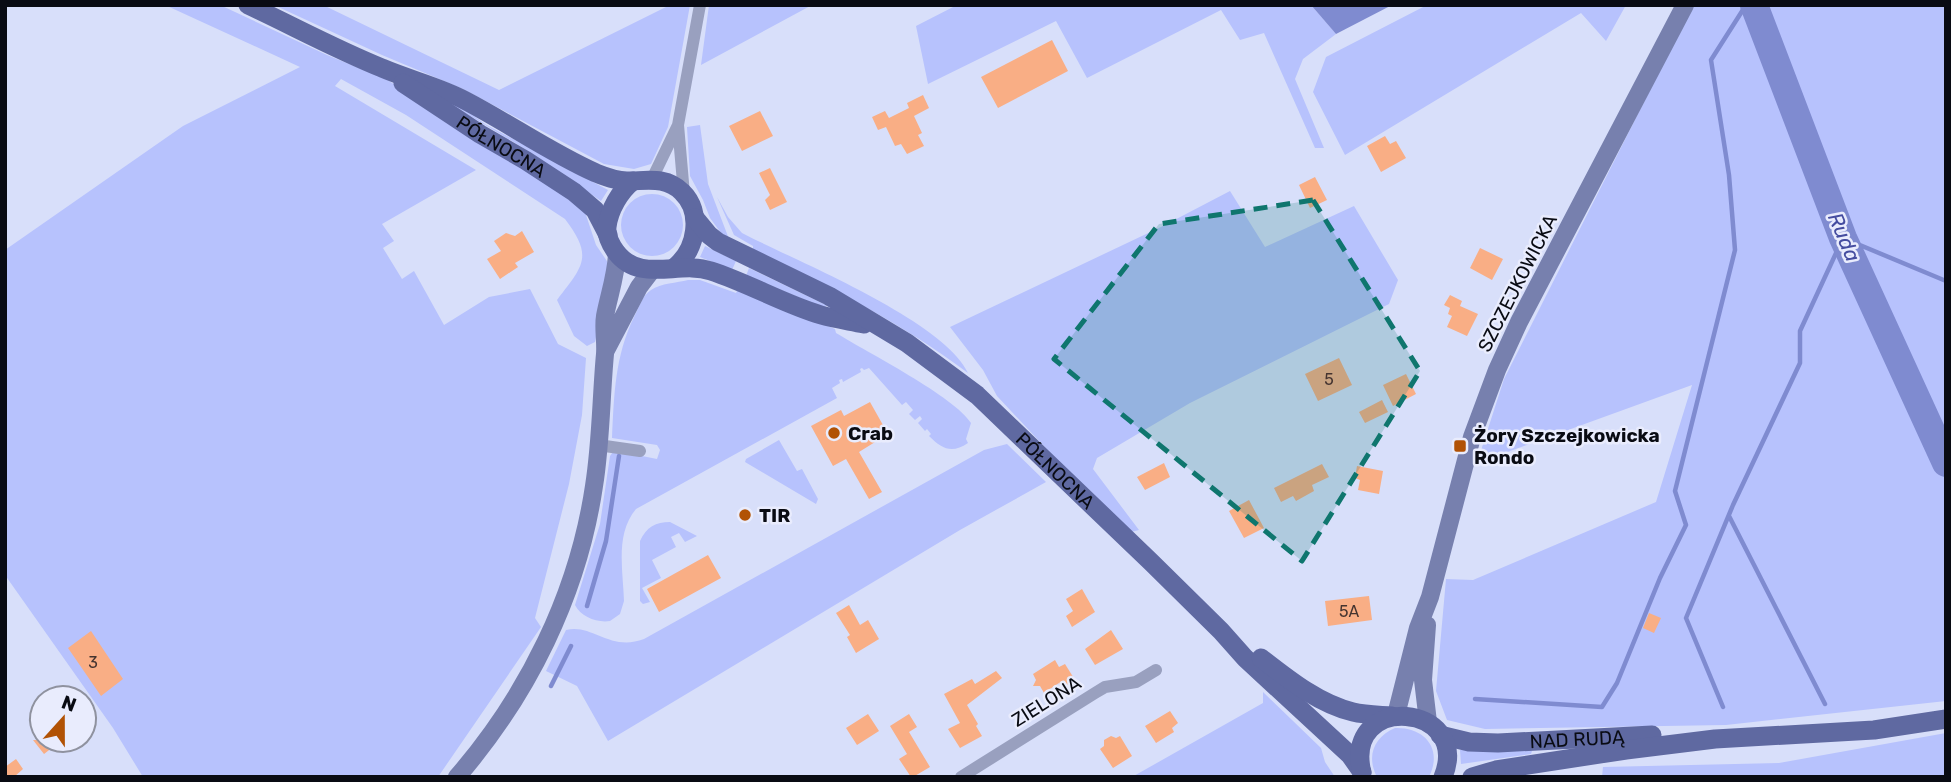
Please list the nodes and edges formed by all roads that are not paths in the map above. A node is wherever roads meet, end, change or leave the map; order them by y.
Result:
1 (248, 5) edge
2 (700, 5) edge
3 (1685, 5) edge
4 (382, 69) junction
5 (678, 125) junction
6 (643, 180) junction
7 (684, 194) junction
8 (695, 218) junction
9 (608, 235) junction
10 (617, 254) junction
11 (675, 267) junction
12 (652, 270) junction
13 (879, 327) junction
14 (605, 353) junction
15 (598, 445) junction
16 (640, 451) dead end
17 (1430, 597) junction
18 (1221, 631) junction
19 (1156, 670) dead end
20 (1394, 716) junction
21 (1946, 719) edge
22 (1434, 729) junction
23 (1715, 739) junction
24 (1363, 774) edge
25 (457, 777) edge
26 (961, 777) edge
27 (1443, 777) edge
28 (1472, 777) edge

1 - 4 main road, PÓŁNOCNA
2 - 5 street
3 - 17 main road, SZCZEJKOWICKA
4 - 6 main road, PÓŁNOCNA
4 - 9 main road, PÓŁNOCNA
5 - 6 street
5 - 7 street
6 - 7 main road
6 - 9 main road
7 - 8 main road
8 - 11 main road
8 - 13 main road, PÓŁNOCNA
9 - 10 main road
10 - 12 main road
10 - 14 main road
11 - 12 main road
11 - 13 main road, PÓŁNOCNA
12 - 14 main road
13 - 18 main road, PÓŁNOCNA
14 - 15 main road
15 - 16 street
15 - 25 main road
17 - 20 main road, SZCZEJKOWICKA
17 - 22 main road, SZCZEJKOWICKA
18 - 20 main road, PÓŁNOCNA
18 - 24 main road, PÓŁNOCNA
19 - 26 street, ZIELONA
20 - 22 main road, NAD RUDĄ
20 - 24 main road
21 - 23 main road, NAD RUDĄ
22 - 23 main road, NAD RUDĄ
22 - 27 main road
23 - 28 main road, NAD RUDĄ

